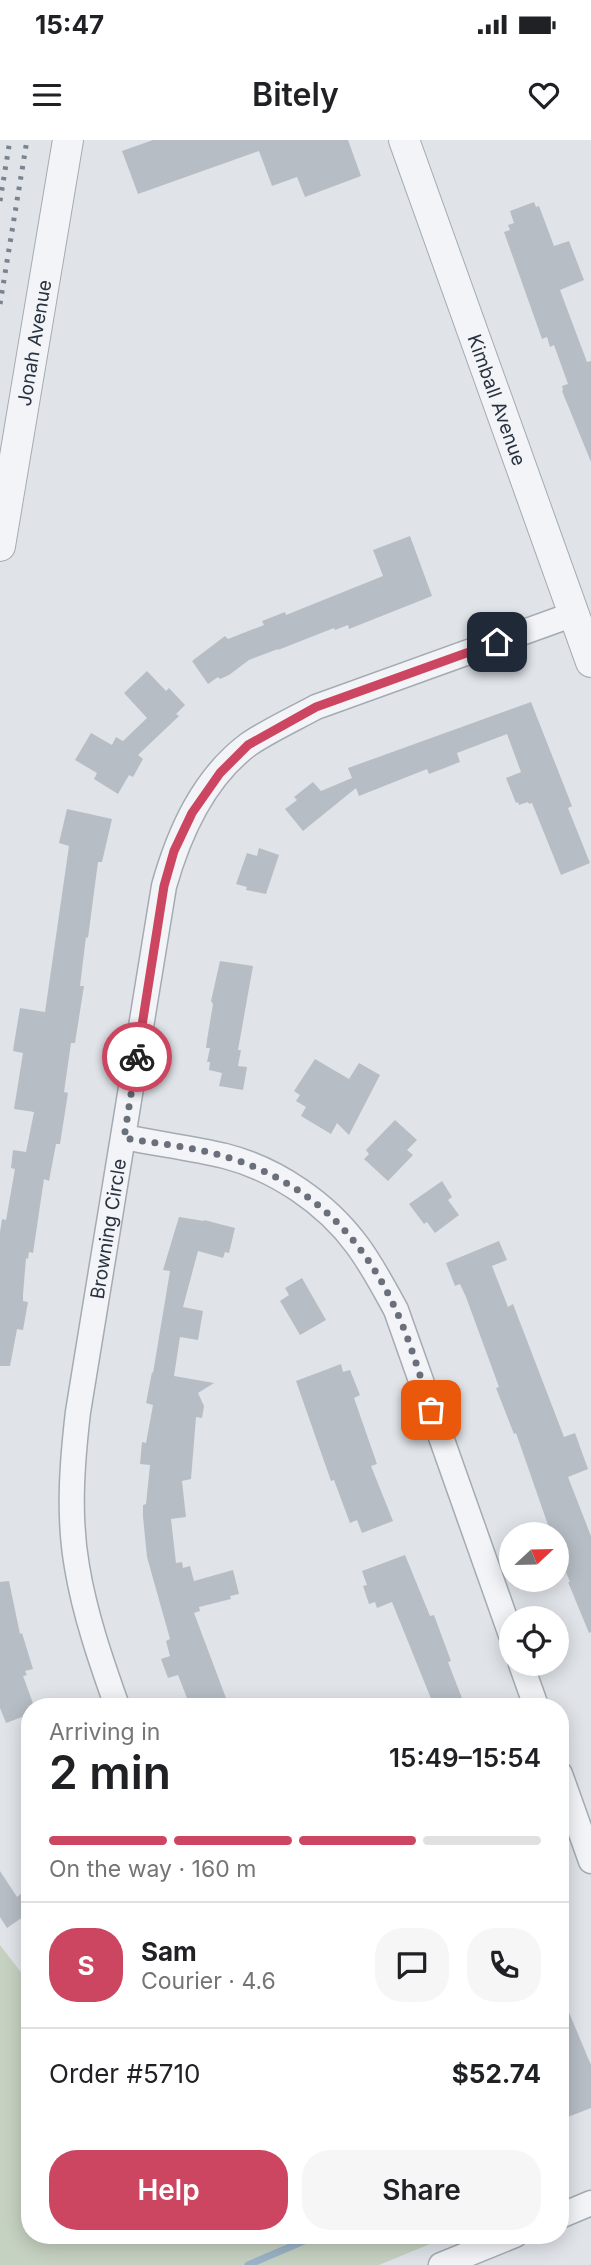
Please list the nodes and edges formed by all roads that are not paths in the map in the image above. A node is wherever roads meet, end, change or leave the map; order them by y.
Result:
1 (68, 140) edge
2 (404, 140) edge
3 (0, 546) edge
4 (574, 614) junction
5 (591, 662) edge
6 (124, 1138) junction
7 (501, 1606) edge
8 (525, 1676) edge
9 (114, 1698) edge
10 (533, 1698) edge
11 (569, 1803) edge
12 (591, 1861) edge
13 (591, 2203) edge
14 (569, 2212) edge
15 (493, 2244) edge
16 (441, 2265) edge

1 - 3 street, Jonah Avenue
2 - 4 street, Kimball Avenue
4 - 5 street, Kimball Avenue
4 - 6 street, Browning Circle
6 - 7 street
6 - 9 street, Browning Circle
8 - 10 street
11 - 12 street
13 - 14 street
15 - 16 street

